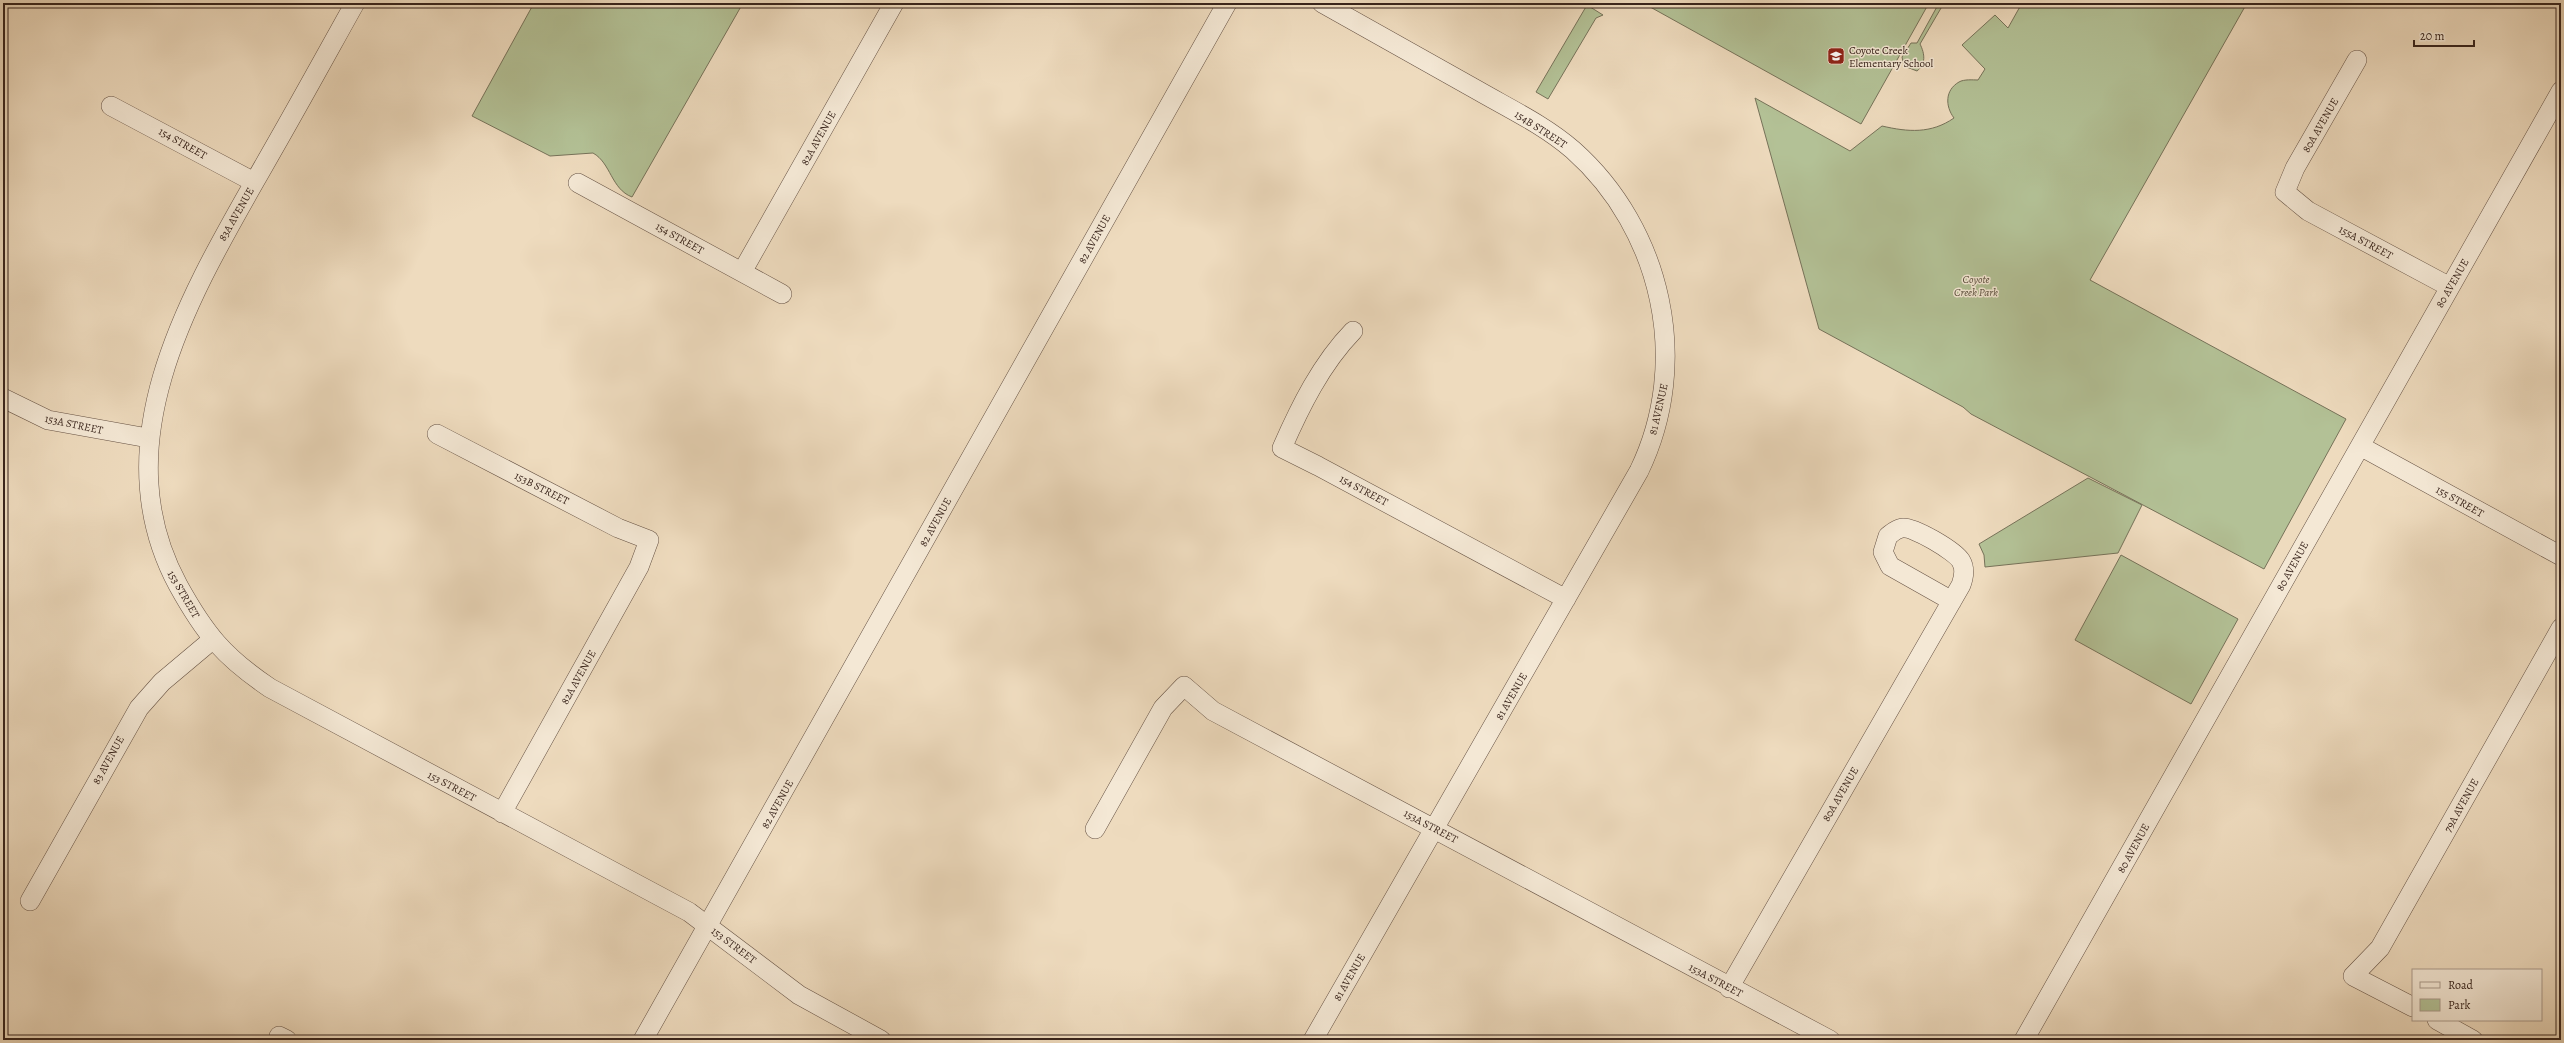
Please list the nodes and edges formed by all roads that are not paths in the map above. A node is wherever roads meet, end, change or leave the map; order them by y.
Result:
1 (355, 3) edge
2 (894, 3) edge
3 (1227, 3) edge
4 (1322, 3) edge
5 (2357, 60) dead end
6 (2561, 91) edge
7 (111, 106) dead end
8 (254, 182) junction
9 (578, 183) dead end
10 (2285, 192) joint
11 (742, 272) junction
12 (2450, 288) junction
13 (782, 294) dead end
14 (1353, 331) dead end
15 (1665, 336) joint
16 (3, 398) edge
17 (437, 434) dead end
18 (148, 438) junction
19 (2360, 446) junction
20 (649, 540) joint
21 (2561, 556) edge
22 (1566, 599) junction
23 (1952, 601) dead end
24 (2561, 628) edge
25 (212, 640) junction
26 (502, 813) junction
27 (1434, 828) junction
28 (1095, 829) dead end
29 (30, 901) dead end
30 (708, 926) junction
31 (1729, 988) junction
32 (2412, 1006) edge
33 (2439, 1021) edge
34 (643, 1040) edge
35 (881, 1040) edge
36 (1313, 1040) edge
37 (1830, 1040) edge
38 (2024, 1040) edge
39 (2473, 1040) edge

1 - 8 street, 83A AVENUE
2 - 11 street, 82A AVENUE
3 - 30 street, 82 AVENUE
4 - 15 street, 154B STREET
5 - 10 street, 80A AVENUE
6 - 12 street, 80 AVENUE
7 - 8 street, 154 STREET
8 - 18 street, 83A AVENUE
9 - 11 street, 154 STREET
10 - 12 street, 155A STREET
11 - 13 street, 154 STREET
12 - 19 street, 80 AVENUE
14 - 22 street, 154 STREET
15 - 22 street, 81 AVENUE
16 - 18 street, 153A STREET
17 - 20 street, 153B STREET
18 - 25 street, 153 STREET
19 - 21 street, 155 STREET
19 - 38 street, 80 AVENUE
20 - 26 street, 82A AVENUE
22 - 27 street, 81 AVENUE
23 - 31 street, 80A AVENUE
24 - 32 street, 79A AVENUE
25 - 26 street, 153 STREET
25 - 29 street, 83 AVENUE
26 - 30 street, 153 STREET
27 - 28 street, 153A STREET
27 - 31 street, 153A STREET
27 - 36 street, 81 AVENUE
30 - 34 street, 82 AVENUE
30 - 35 street, 153 STREET
31 - 37 street, 153A STREET
33 - 39 street

